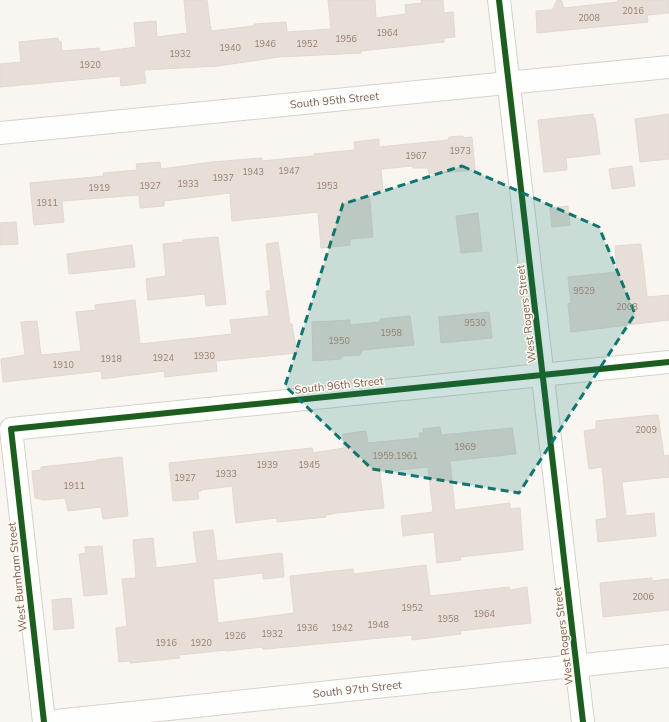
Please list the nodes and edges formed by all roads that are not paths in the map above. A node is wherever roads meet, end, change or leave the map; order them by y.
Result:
1 (499, 0) edge
2 (669, 67) edge
3 (509, 82) junction
4 (0, 133) edge
5 (669, 362) edge
6 (543, 374) junction
7 (11, 429) joint
8 (669, 656) edge
9 (577, 665) junction
10 (45, 722) edge
11 (583, 722) edge

1 - 3 street, West Rogers Street
2 - 3 street, South 95th Street
3 - 4 street, South 95th Street
3 - 6 street, West Rogers Street
5 - 6 street, South 96th Street
6 - 7 street, South 96th Street
6 - 9 street, West Rogers Street
7 - 10 street, West Burnham Street
8 - 9 street, South 97th Street
9 - 10 street, South 97th Street
9 - 11 street, West Rogers Street

